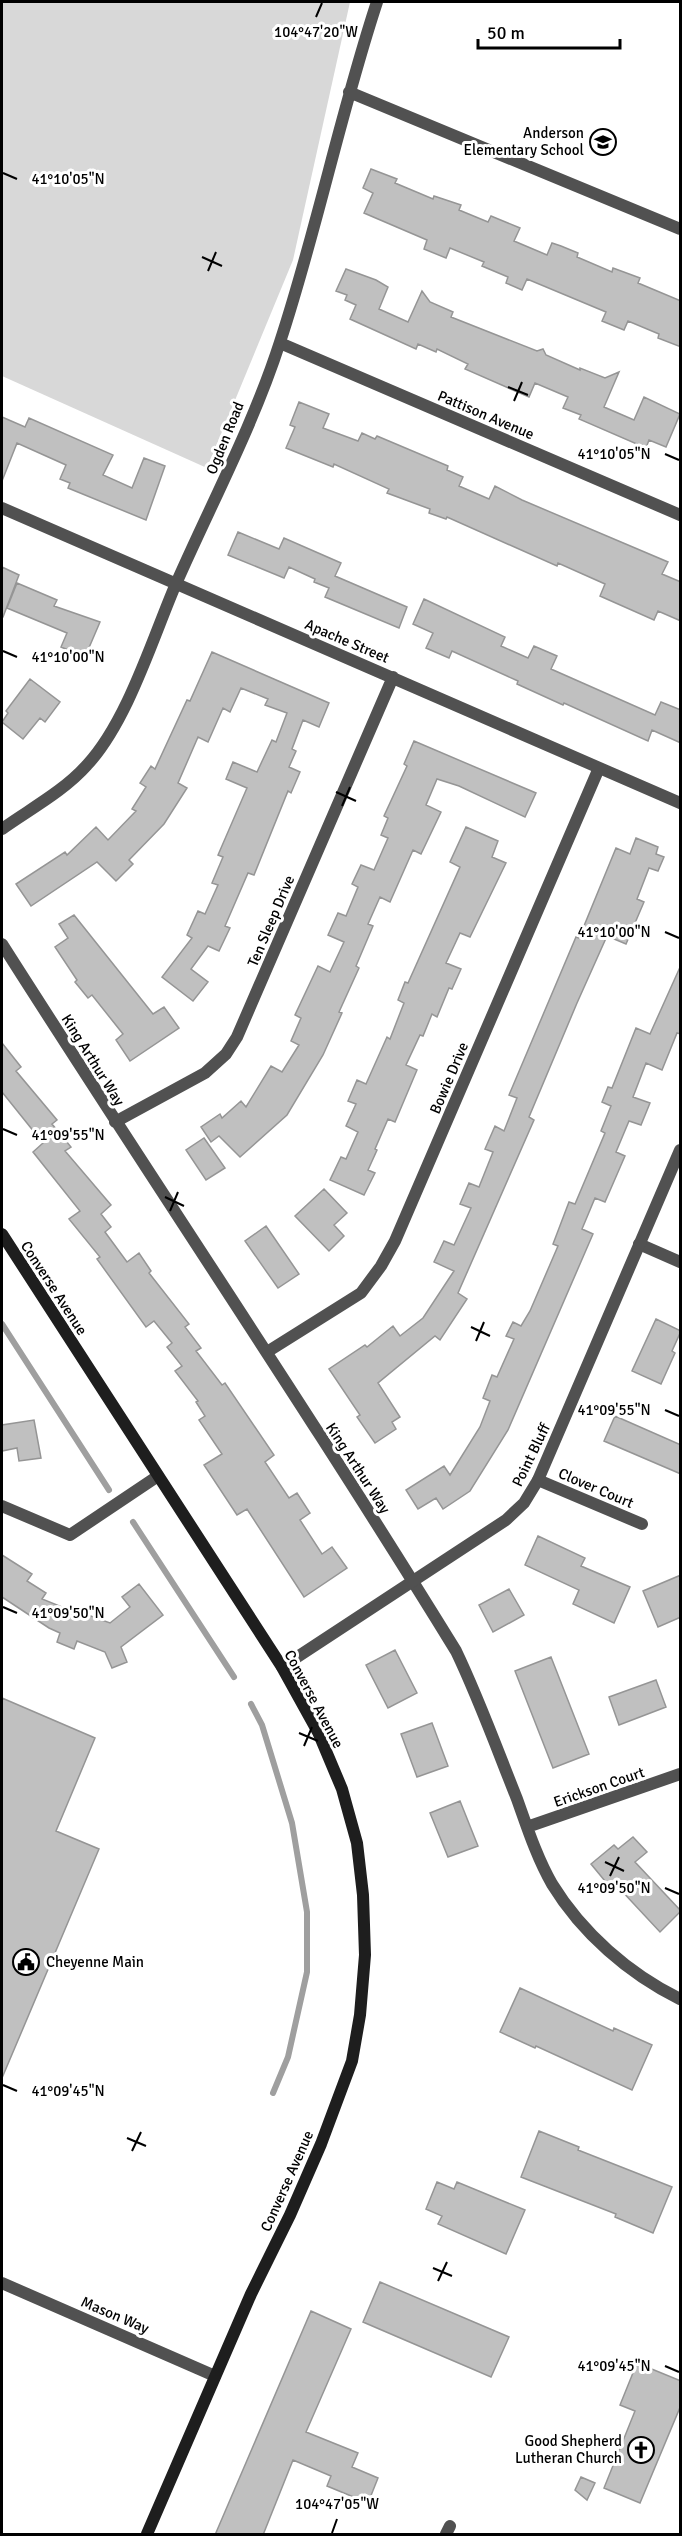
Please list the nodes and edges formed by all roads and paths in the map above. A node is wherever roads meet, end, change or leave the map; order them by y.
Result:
1 (376, 2) edge
2 (349, 92) junction
3 (681, 230) edge
4 (280, 343) junction
5 (2, 508) edge
6 (681, 515) edge
7 (176, 584) junction
8 (393, 677) junction
9 (599, 768) junction
10 (681, 803) edge
11 (2, 829) edge
12 (2, 944) edge
13 (115, 1122) junction
14 (681, 1150) edge
15 (2, 1234) edge
16 (639, 1244) junction
17 (681, 1262) edge
18 (267, 1352) junction
19 (158, 1476) junction
20 (538, 1480) junction
21 (2, 1506) edge
22 (642, 1524) dead end
23 (414, 1582) junction
24 (282, 1667) junction
25 (680, 1774) edge
26 (527, 1827) junction
27 (681, 1999) edge
28 (2, 2283) edge
29 (215, 2376) junction
30 (147, 2535) edge

1 - 2 street, Ogden Road
2 - 3 street
2 - 4 street, Ogden Road
4 - 6 street, Pattison Avenue
4 - 7 street, Ogden Road
5 - 7 street, Apache Street
7 - 8 street, Apache Street
7 - 11 street, Ogden Road
8 - 9 street, Apache Street
8 - 13 street, Ten Sleep Drive
9 - 10 street, Apache Street
9 - 18 street, Bowie Drive
12 - 13 street, King Arthur Way
13 - 18 street, King Arthur Way
14 - 16 street, Point Bluff
15 - 19 main road, Converse Avenue
16 - 17 street
16 - 20 street, Point Bluff
18 - 23 street, King Arthur Way
19 - 21 street
19 - 24 main road, Converse Avenue
20 - 22 street, Clover Court
20 - 23 street, Point Bluff
23 - 24 street, Point Bluff
23 - 26 street, King Arthur Way
24 - 29 main road, Converse Avenue
25 - 26 street, Erickson Court
26 - 27 street, King Arthur Way
28 - 29 street, Mason Way
29 - 30 main road, Converse Avenue

